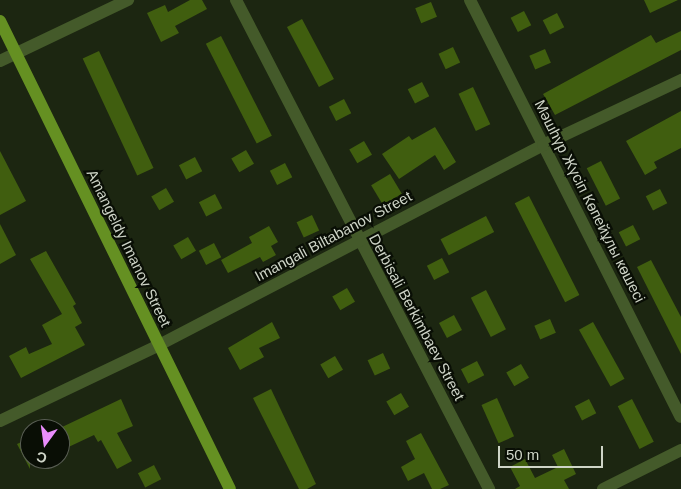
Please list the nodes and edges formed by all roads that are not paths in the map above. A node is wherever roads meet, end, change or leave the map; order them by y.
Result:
1 (128, 0) edge
2 (236, 0) edge
3 (470, 0) edge
4 (0, 21) edge
5 (16, 54) junction
6 (0, 62) edge
7 (681, 80) edge
8 (543, 145) junction
9 (359, 241) junction
10 (159, 345) junction
11 (681, 418) edge
12 (0, 421) edge
13 (681, 450) edge
14 (230, 489) edge
15 (489, 489) edge
16 (603, 489) edge

1 - 5 street
2 - 9 street, Derbisali Berkimbaev Street
3 - 8 street, Мәшһүр Жүсіп Көпейұлы көшесі
4 - 5 main road, Amangeldy Imanov Street
5 - 6 street
5 - 10 main road, Amangeldy Imanov Street
7 - 8 street, Imangali Biltabanov Street
8 - 9 street, Imangali Biltabanov Street
8 - 11 street, Мәшһүр Жүсіп Көпейұлы көшесі
9 - 10 street, Imangali Biltabanov Street
9 - 15 street, Derbisali Berkimbaev Street
10 - 12 street, Imangali Biltabanov Street
10 - 14 main road, Amangeldy Imanov Street
13 - 16 street

